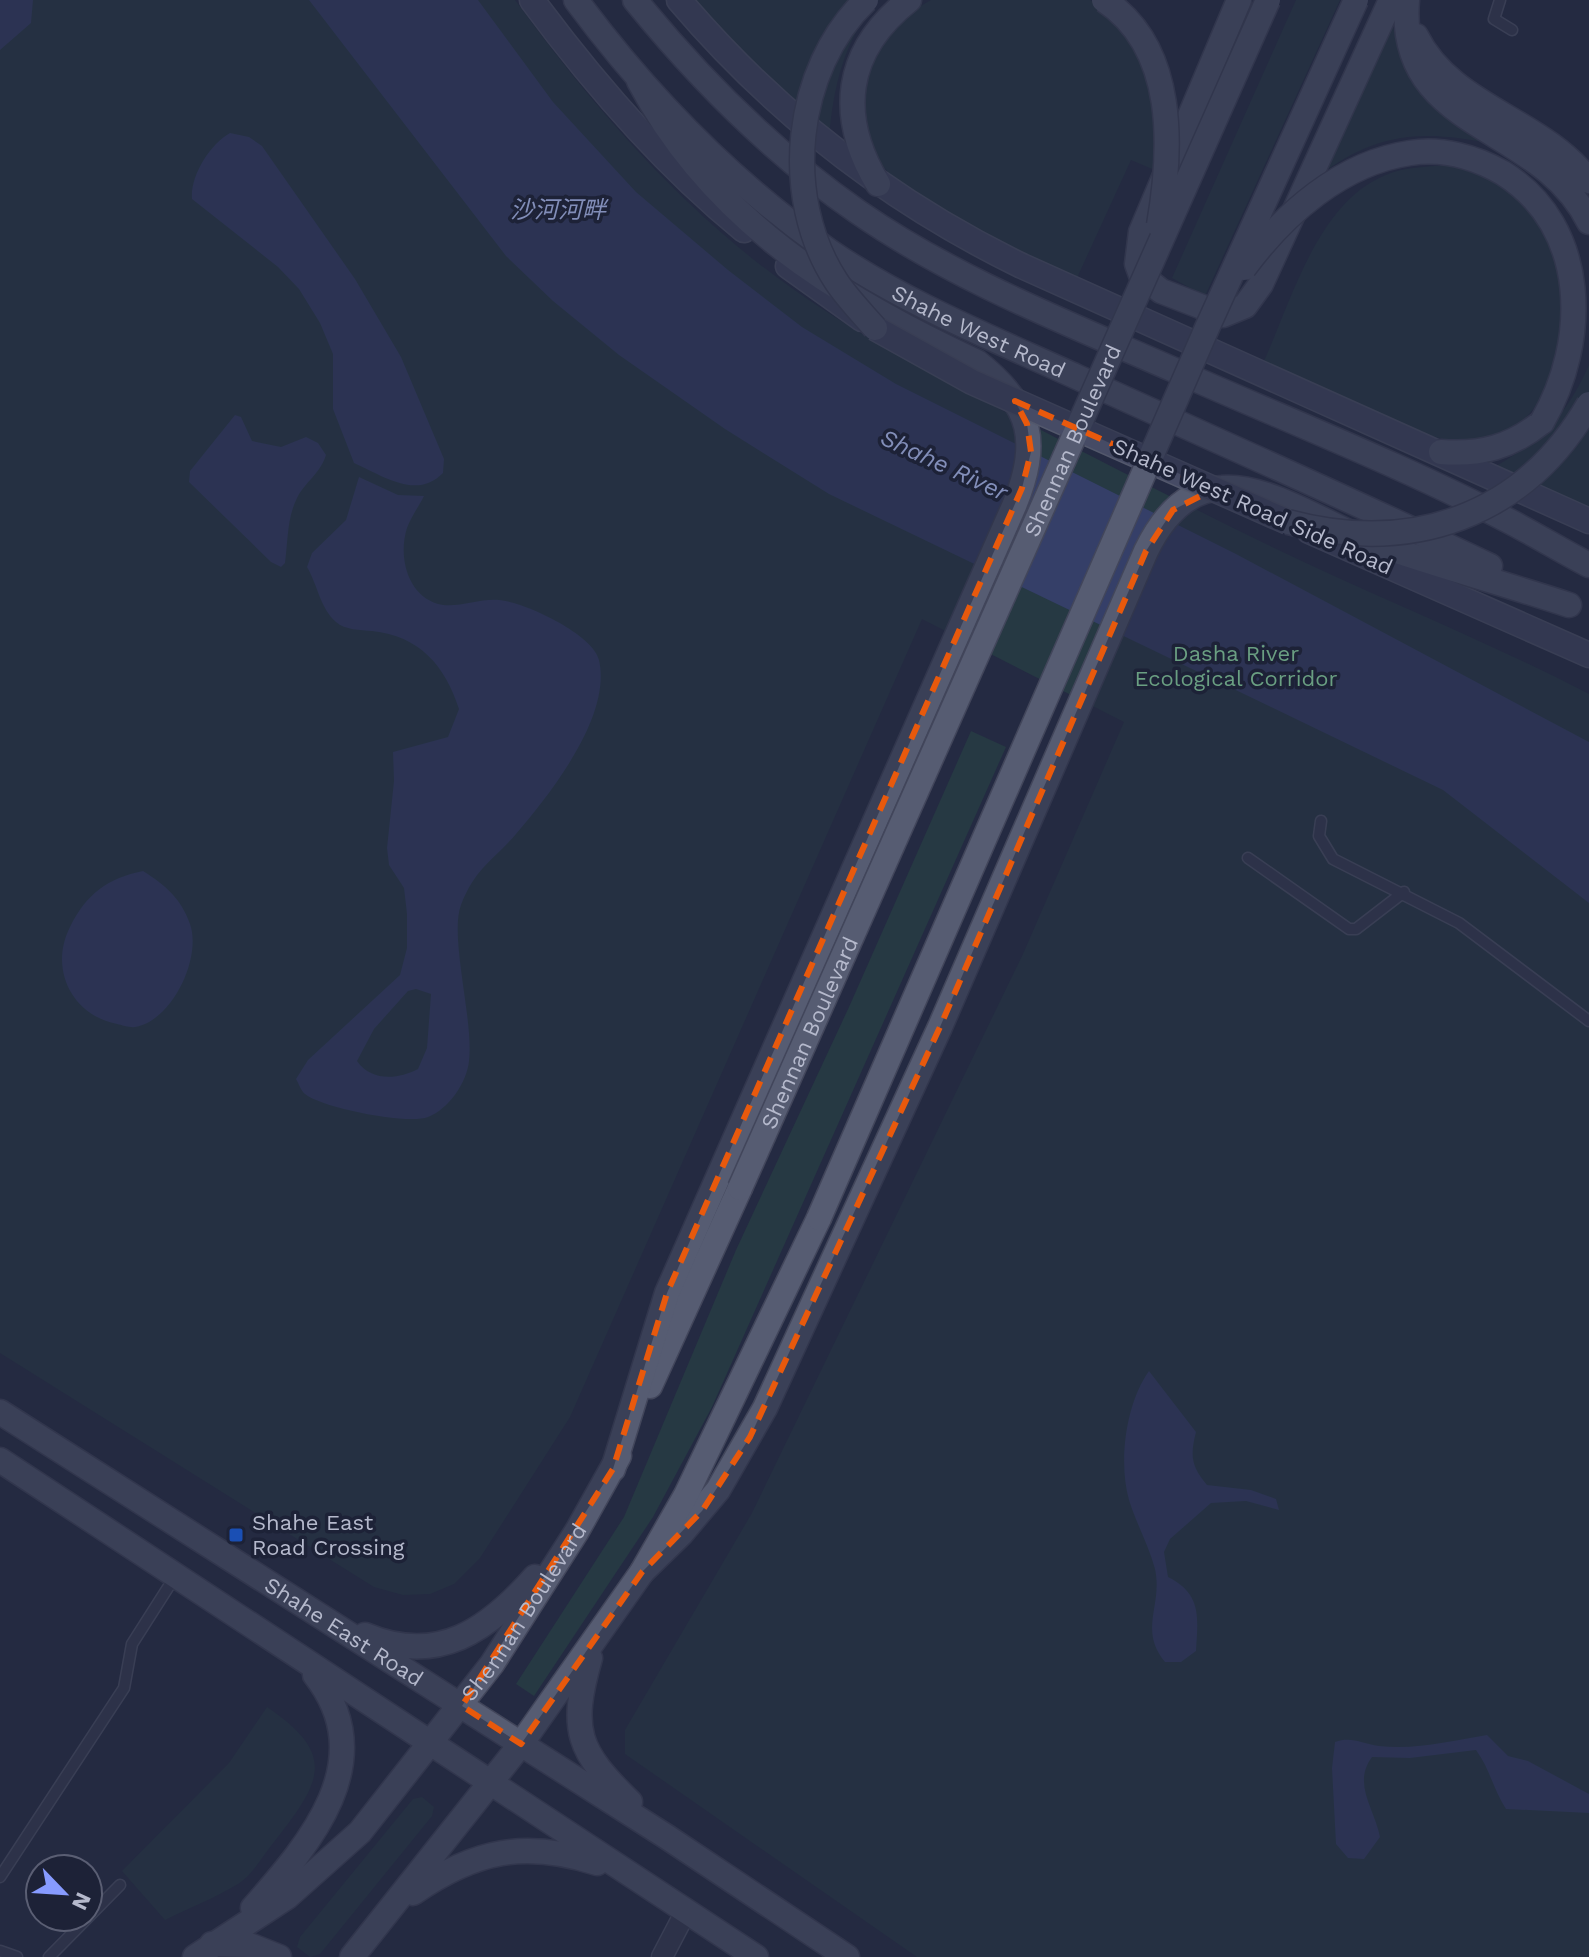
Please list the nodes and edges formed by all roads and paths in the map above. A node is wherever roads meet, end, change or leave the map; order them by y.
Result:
1 (532, 0) edge
2 (576, 0) edge
3 (635, 0) edge
4 (679, 0) edge
5 (866, 0) edge
6 (1104, 0) edge
7 (1239, 0) edge
8 (1268, 0) edge
9 (1356, 0) edge
10 (1500, 0) edge
11 (1402, 1) edge
12 (902, 6) edge
13 (1512, 30) dead end
14 (639, 81) junction
15 (1589, 181) edge
16 (878, 184) junction
17 (1589, 222) edge
18 (1140, 290) junction
19 (875, 328) junction
20 (1207, 328) junction
21 (1589, 404) edge
22 (1441, 452) junction
23 (1508, 520) junction
24 (1589, 521) edge
25 (1288, 522) junction
26 (1589, 551) edge
27 (1589, 565) edge
28 (1579, 610) edge
29 (1589, 655) edge
30 (1321, 821) dead end
31 (1248, 858) dead end
32 (1404, 892) junction
33 (1589, 1021) edge
34 (0, 1412) edge
35 (0, 1460) edge
36 (613, 1469) junction
37 (577, 1531) junction
38 (642, 1572) junction
39 (177, 1573) junction
40 (322, 1618) junction
41 (594, 1644) junction
42 (306, 1663) junction
43 (462, 1706) junction
44 (521, 1744) junction
45 (431, 1746) junction
46 (490, 1785) junction
47 (667, 1837) junction
48 (629, 1875) junction
49 (0, 1877) edge
50 (120, 1885) dead end
51 (397, 1904) junction
52 (685, 1913) junction
53 (236, 1929) junction
54 (0, 1951) edge
55 (202, 1951) edge
56 (17, 1957) edge
57 (49, 1957) edge
58 (279, 1957) edge
59 (352, 1957) edge
60 (662, 1957) edge
61 (756, 1957) edge
62 (847, 1957) edge

1 - 19 main road, Shahe West Road Side Road, bridge
2 - 14 main road, Shahe West Road
3 - 23 main road, Shahe West Road
4 - 16 main road
5 - 19 main road, bridge
6 - 18 main road, bridge
7 - 11 main road
8 - 18 main road, Shennan Boulevard, bridge
9 - 20 main road, bridge
10 - 13 lane
11 - 15 main road
11 - 17 main road
12 - 16 main road
14 - 28 main road, Shahe West Road
14 - 36 main road, bridge
16 - 22 main road
18 - 36 main road, Shennan Boulevard, bridge
19 - 25 main road, Shahe West Road Side Road, bridge
20 - 22 main road, bridge
20 - 38 main road, bridge
21 - 25 main road, bridge
22 - 24 main road
23 - 26 main road
23 - 27 main road, Shahe West Road
25 - 29 main road, Shahe West Road Side Road, bridge
28 - 38 main road
30 - 32 lane
31 - 32 lane
32 - 33 lane
34 - 40 main road, Shahe East Road
35 - 39 main road, Shahe East Road
36 - 37 main road, Shennan Boulevard
37 - 40 main road
37 - 43 main road, Shennan Boulevard
38 - 41 main road
39 - 42 main road, Shahe East Road
39 - 49 lane
40 - 43 main road, Shahe East Road
41 - 44 main road
41 - 47 main road
42 - 45 main road, Shahe East Road
42 - 53 main road
43 - 44 main road, Shahe East Road
43 - 45 main road, Shennan Boulevard
44 - 46 main road
44 - 47 main road, Shahe East Road
45 - 46 main road, Shahe East Road
45 - 53 main road, Shennan Boulevard
46 - 48 main road, Shahe East Road
46 - 51 main road
47 - 62 main road, Shahe East Road
48 - 51 main road
48 - 52 main road, Shahe East Road
50 - 57 lane
51 - 59 main road
52 - 60 street
52 - 61 main road, Shahe East Road
53 - 55 main road, Shennan Boulevard
54 - 56 lane
55 - 58 main road

